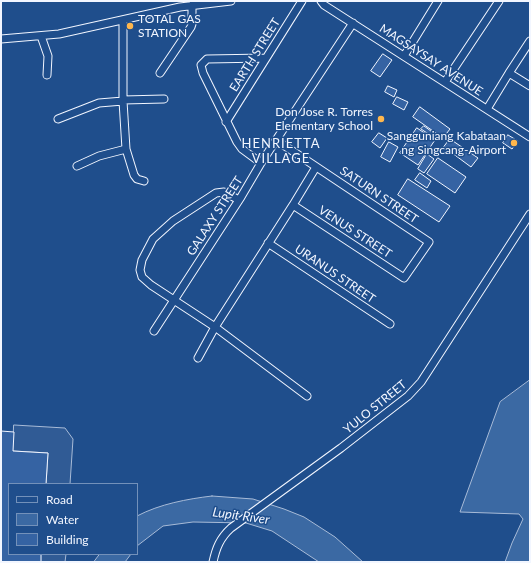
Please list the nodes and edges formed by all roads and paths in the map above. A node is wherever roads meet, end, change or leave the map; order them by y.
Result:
1 (230, 1) edge
2 (302, 1) edge
3 (321, 1) edge
4 (438, 1) edge
5 (499, 1) edge
6 (192, 5) junction
7 (123, 20) junction
8 (353, 23) junction
9 (41, 36) junction
10 (1, 39) edge
11 (530, 41) edge
12 (404, 56) junction
13 (266, 58) junction
14 (160, 73) dead end
15 (509, 73) junction
16 (47, 74) dead end
17 (446, 82) junction
18 (530, 86) edge
19 (164, 99) dead end
20 (123, 100) junction
21 (487, 109) junction
22 (58, 118) dead end
23 (226, 122) junction
24 (530, 137) edge
25 (276, 140) junction
26 (126, 149) junction
27 (261, 163) junction
28 (77, 166) dead end
29 (316, 166) junction
30 (144, 181) dead end
31 (239, 200) junction
32 (293, 205) junction
33 (530, 214) edge
34 (268, 243) junction
35 (404, 278) joint
36 (174, 299) junction
37 (390, 324) dead end
38 (215, 327) junction
39 (154, 331) dead end
40 (198, 358) dead end
41 (307, 396) dead end
42 (212, 562) edge

1 - 6 street
2 - 13 street, EARTH STREET
3 - 8 street, MAGSAYSAY AVENUE
4 - 12 street
5 - 17 street
6 - 7 street
6 - 14 street
7 - 9 street
7 - 20 street
8 - 12 street, MAGSAYSAY AVENUE
8 - 25 street, GALAXY STREET
9 - 10 street
9 - 16 street
11 - 15 street
12 - 17 street, MAGSAYSAY AVENUE
13 - 23 street, EARTH STREET
13 - 23 street
15 - 18 street
15 - 21 street
17 - 21 street, MAGSAYSAY AVENUE
19 - 20 street
20 - 22 street
20 - 26 street
21 - 24 street, MAGSAYSAY AVENUE
23 - 27 street
25 - 27 street, GALAXY STREET
25 - 29 street, SATURN STREET
26 - 28 street
26 - 30 street
27 - 31 street, GALAXY STREET
29 - 32 street
29 - 35 street, SATURN STREET
31 - 36 street, GALAXY STREET
31 - 36 street
32 - 34 street
32 - 35 street, VENUS STREET
33 - 42 street, YULO STREET
34 - 37 street, URANUS STREET
34 - 38 street
36 - 38 street
36 - 39 street, GALAXY STREET
38 - 40 street
38 - 41 street

